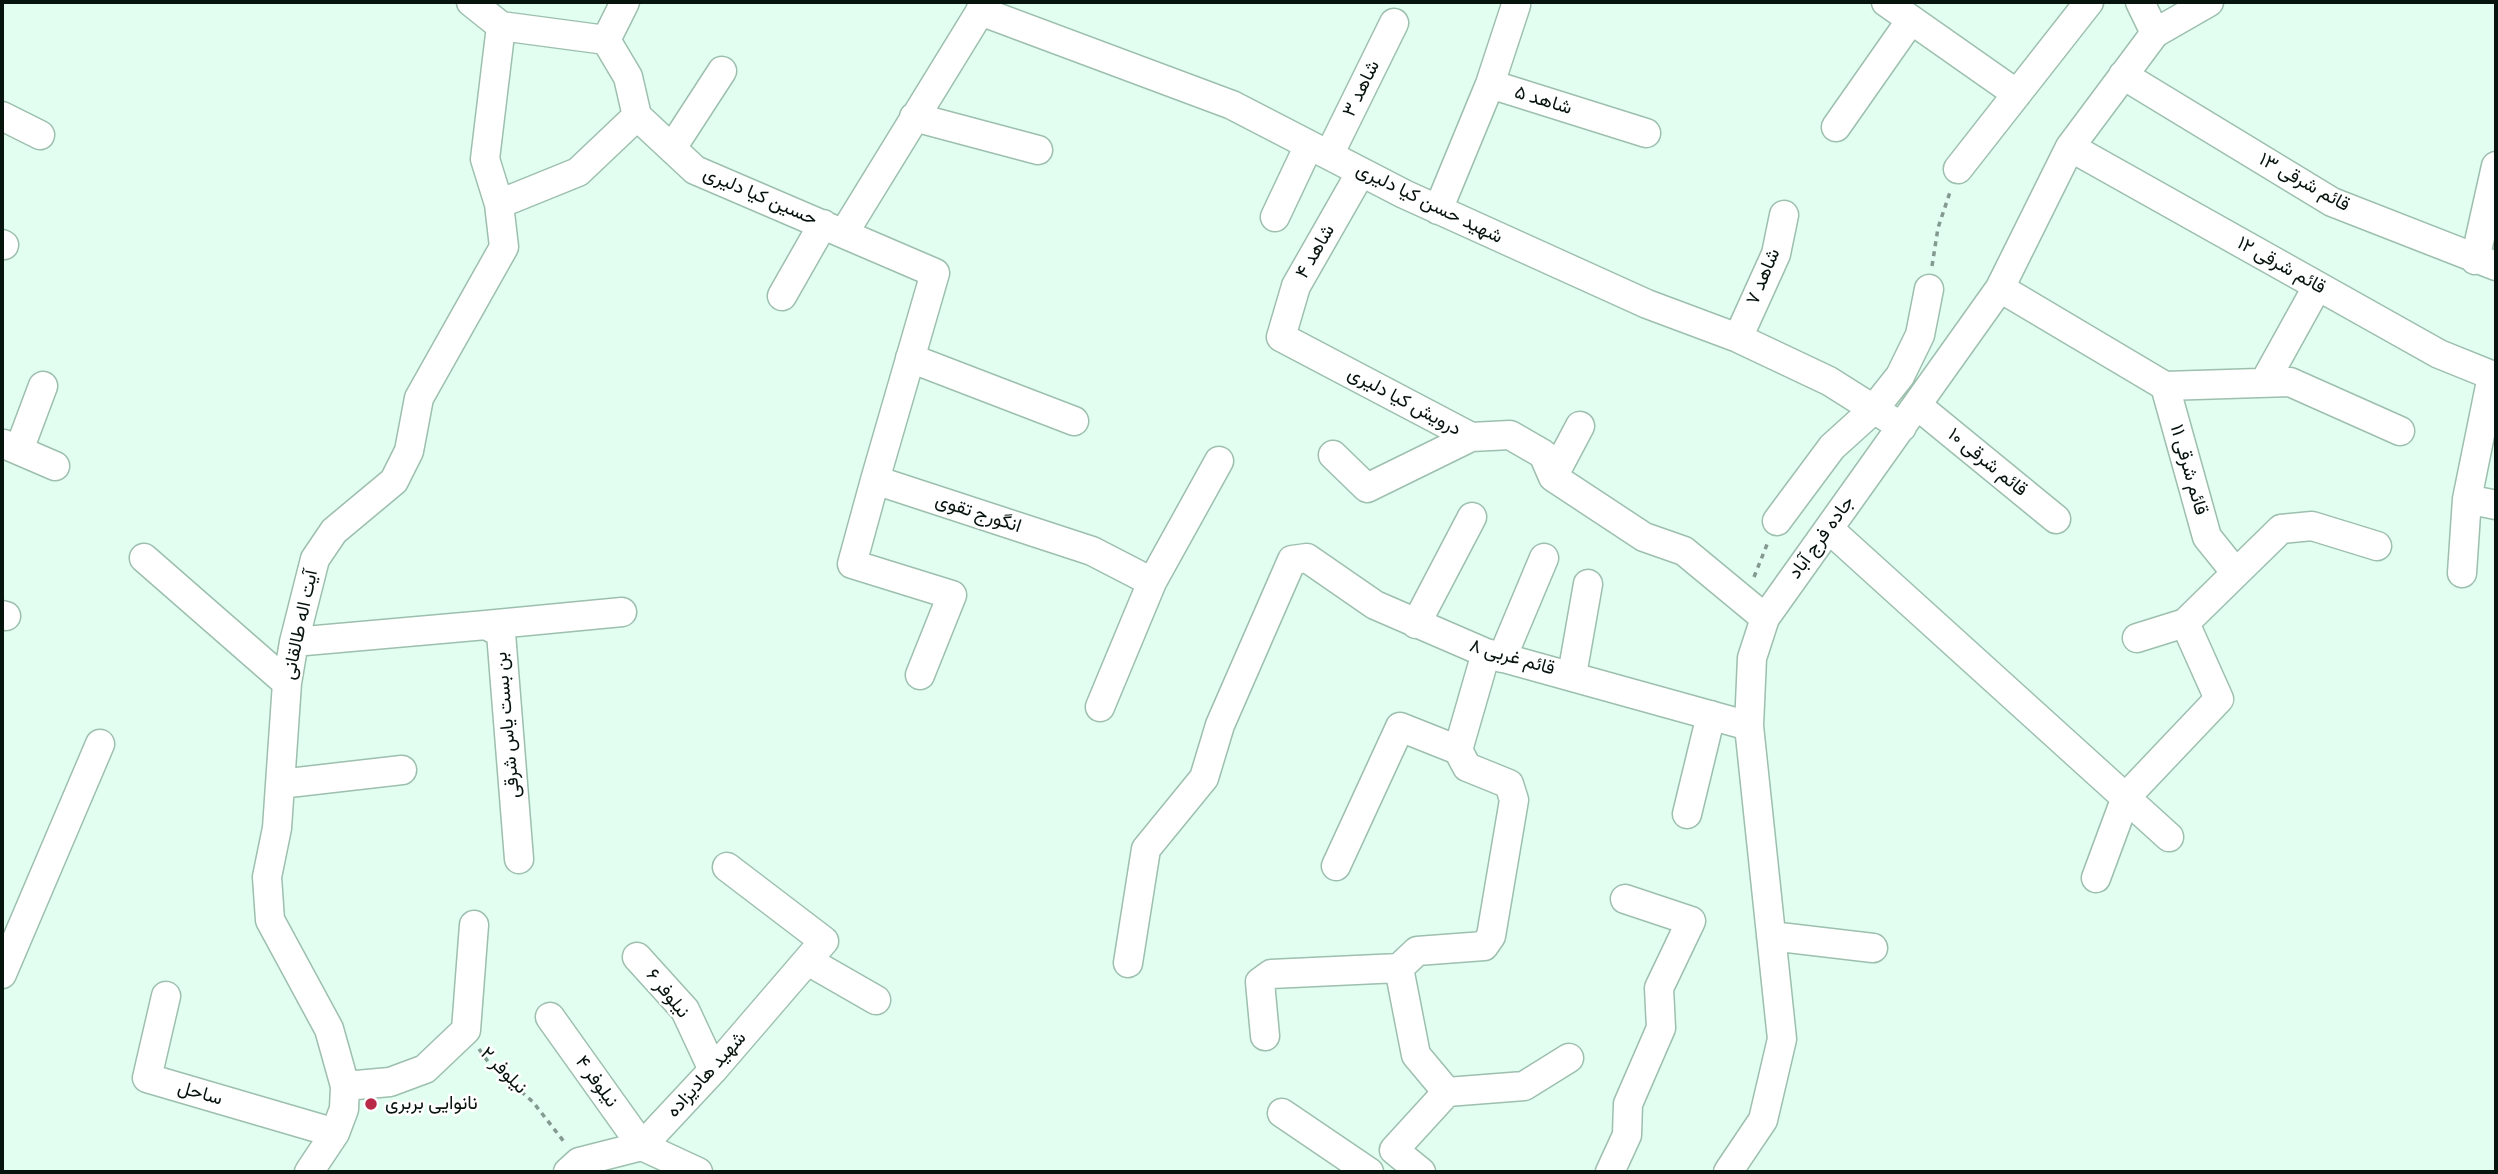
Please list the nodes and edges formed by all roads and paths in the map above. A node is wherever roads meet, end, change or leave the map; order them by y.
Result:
1 (471, 2) edge
2 (625, 2) edge
3 (1886, 2) edge
4 (2089, 2) edge
5 (2140, 2) edge
6 (2209, 2) edge
7 (1516, 5) dead end
8 (983, 7) edge
9 (1911, 20) junction
10 (1394, 23) dead end
11 (501, 26) junction
12 (2155, 33) junction
13 (606, 40) junction
14 (722, 71) dead end
15 (2123, 75) junction
16 (1490, 84) junction
17 (2017, 94) junction
18 (2, 116) edge
19 (637, 116) junction
20 (915, 117) junction
21 (1836, 127) dead end
22 (1646, 133) dead end
23 (40, 135) dead end
24 (2070, 147) junction
25 (672, 148) junction
26 (1038, 150) dead end
27 (1319, 150) junction
28 (2496, 166) edge
29 (1958, 169) joint
30 (1361, 172) junction
31 (499, 204) junction
32 (1438, 210) junction
33 (1784, 215) dead end
34 (1275, 217) dead end
35 (833, 228) junction
36 (2486, 263) edge
37 (2317, 287) junction
38 (2000, 288) junction
39 (1928, 289) joint
40 (782, 296) dead end
41 (1281, 337) joint
42 (1738, 338) junction
43 (910, 358) junction
44 (2494, 377) edge
45 (2265, 380) junction
46 (43, 386) dead end
47 (2165, 386) junction
48 (1873, 410) junction
49 (1910, 417) junction
50 (1074, 421) dead end
51 (1580, 426) dead end
52 (2400, 431) dead end
53 (1471, 437) junction
54 (10, 447) edge
55 (1333, 455) dead end
56 (1219, 461) dead end
57 (2485, 464) edge
58 (55, 466) dead end
59 (1553, 477) junction
60 (875, 480) junction
61 (2468, 499) junction
62 (2496, 505) edge
63 (1472, 517) dead end
64 (2056, 519) dead end
65 (1777, 521) joint
66 (1829, 529) junction
67 (2377, 546) dead end
68 (144, 558) dead end
69 (1544, 558) dead end
70 (2236, 573) junction
71 (2462, 573) dead end
72 (1152, 582) junction
73 (1588, 584) dead end
74 (1755, 609) junction
75 (622, 612) dead end
76 (2185, 623) junction
77 (1416, 624) junction
78 (486, 625) junction
79 (2137, 638) dead end
80 (294, 642) junction
81 (1494, 656) junction
82 (920, 675) dead end
83 (1572, 675) junction
84 (287, 683) junction
85 (1100, 708) dead end
86 (1711, 715) junction
87 (1749, 726) junction
88 (100, 744) dead end
89 (1458, 750) junction
90 (402, 769) dead end
91 (280, 784) junction
92 (2126, 797) junction
93 (1687, 814) dead end
94 (2169, 836) dead end
95 (519, 859) dead end
96 (1336, 866) dead end
97 (727, 867) dead end
98 (2096, 878) dead end
99 (1625, 899) dead end
100 (474, 925) dead end
101 (1771, 936) junction
102 (1873, 948) dead end
103 (816, 951) junction
104 (638, 957) dead end
105 (1128, 964) dead end
106 (1399, 968) junction
107 (2, 974) edge
108 (166, 996) dead end
109 (876, 1000) dead end
110 (550, 1017) dead end
111 (466, 1030) junction
112 (1265, 1037) dead end
113 (1569, 1058) dead end
114 (713, 1070) junction
115 (345, 1086) junction
116 (1447, 1092) junction
117 (1282, 1113) dead end
118 (335, 1133) junction
119 (1394, 1150) junction
120 (643, 1159) edge
121 (574, 1167) edge
122 (309, 1172) edge
123 (698, 1172) edge
124 (1369, 1172) edge
125 (1375, 1172) edge
126 (1420, 1172) edge
127 (1610, 1172) edge
128 (1729, 1172) edge

1 - 11 street
2 - 13 street
3 - 9 street
4 - 17 street
5 - 12 street
6 - 12 street, جاده فرج آباد
7 - 16 street
8 - 20 street
8 - 27 street, شهید حسن کیا دلیری
9 - 17 street
9 - 21 street
10 - 27 street, شاهد ۳
11 - 13 street
11 - 31 street, آیت اله طالقانی
12 - 15 street, جاده فرج آباد
13 - 19 street
14 - 25 street
15 - 24 street, جاده فرج آباد
15 - 36 street, قائم شرقی ۱۳
16 - 22 street, شاهد ۵
16 - 32 street, شاهد ۵
17 - 29 street
18 - 23 street
19 - 25 street, حسین کیا دلیری
19 - 31 street
20 - 26 street
20 - 35 street
24 - 37 street, قائم شرقی ۱۲
24 - 38 street, جاده فرج آباد
25 - 35 street, حسین کیا دلیری
27 - 30 street, شهید حسن کیا دلیری
27 - 34 street, شاهد ۳
28 - 36 street
29 - 39 path
30 - 32 street, شهید حسن کیا دلیری
30 - 41 street, شاهد ۴
31 - 80 street, آیت اله طالقانی
32 - 42 street, شهید حسن کیا دلیری
33 - 42 street, شاهد ۷
35 - 40 street
35 - 43 street, حسین کیا دلیری
37 - 44 street, قائم شرقی ۱۲
37 - 45 street
38 - 47 street
38 - 49 street, جاده فرج آباد
39 - 48 street
41 - 53 street, درویش کیا دلیری
42 - 48 street, شهید حسن کیا دلیری
43 - 50 street
43 - 60 street
44 - 57 street
45 - 47 street
45 - 52 street
46 - 54 street
47 - 70 street, قائم شرقی ۱۱
48 - 49 street, قائم شرقی ۱۰
48 - 65 street
49 - 64 street, قائم شرقی ۱۰
49 - 66 street, جاده فرج آباد
51 - 59 street
53 - 55 street
53 - 59 street, درویش کیا دلیری
54 - 58 street
56 - 72 street
57 - 61 street
59 - 74 street, درویش کیا دلیری
60 - 72 street, انگورج تقوی
60 - 82 street
61 - 62 street
61 - 71 street
63 - 77 street
65 - 74 path
66 - 74 street, جاده فرج آباد
66 - 92 street
67 - 70 street
68 - 84 street
69 - 81 street
70 - 76 street
72 - 85 street
73 - 83 street
74 - 87 street, جاده فرج آباد
75 - 78 street
76 - 79 street
76 - 92 street
77 - 81 street, قائم غربی ۸
77 - 105 street, قائم غربی ۸
78 - 80 street, بن بست یاس شرقی
78 - 95 street, بن بست یاس شرقی
80 - 84 street, آیت اله طالقانی
81 - 83 street, قائم غربی ۸
81 - 89 street
83 - 86 street, قائم غربی ۸
84 - 91 street, آیت اله طالقانی
86 - 87 street, قائم غربی ۸
86 - 93 street
87 - 101 street, جاده فرج آباد
88 - 107 street
89 - 96 street
89 - 106 street
90 - 91 street
91 - 115 street, آیت اله طالقانی
92 - 94 street
92 - 98 street
97 - 103 street
99 - 127 street
100 - 111 street, نیلوفر ۲
101 - 102 street
101 - 128 street, جاده فرج آباد
103 - 109 street
103 - 114 street, شهید هادیزاده
104 - 114 street, نیلوفر ۶
106 - 112 street
106 - 116 street
108 - 118 street, ساحل
110 - 120 street, نیلوفر ۴
111 - 115 street
111 - 121 path, نیلوفر ۲
113 - 116 street
114 - 120 street, شهید هادیزاده
115 - 118 street, آیت اله طالقانی
116 - 119 street
117 - 124 street
118 - 122 street, آیت اله طالقانی
119 - 125 street
119 - 126 street
120 - 121 street
120 - 123 street

